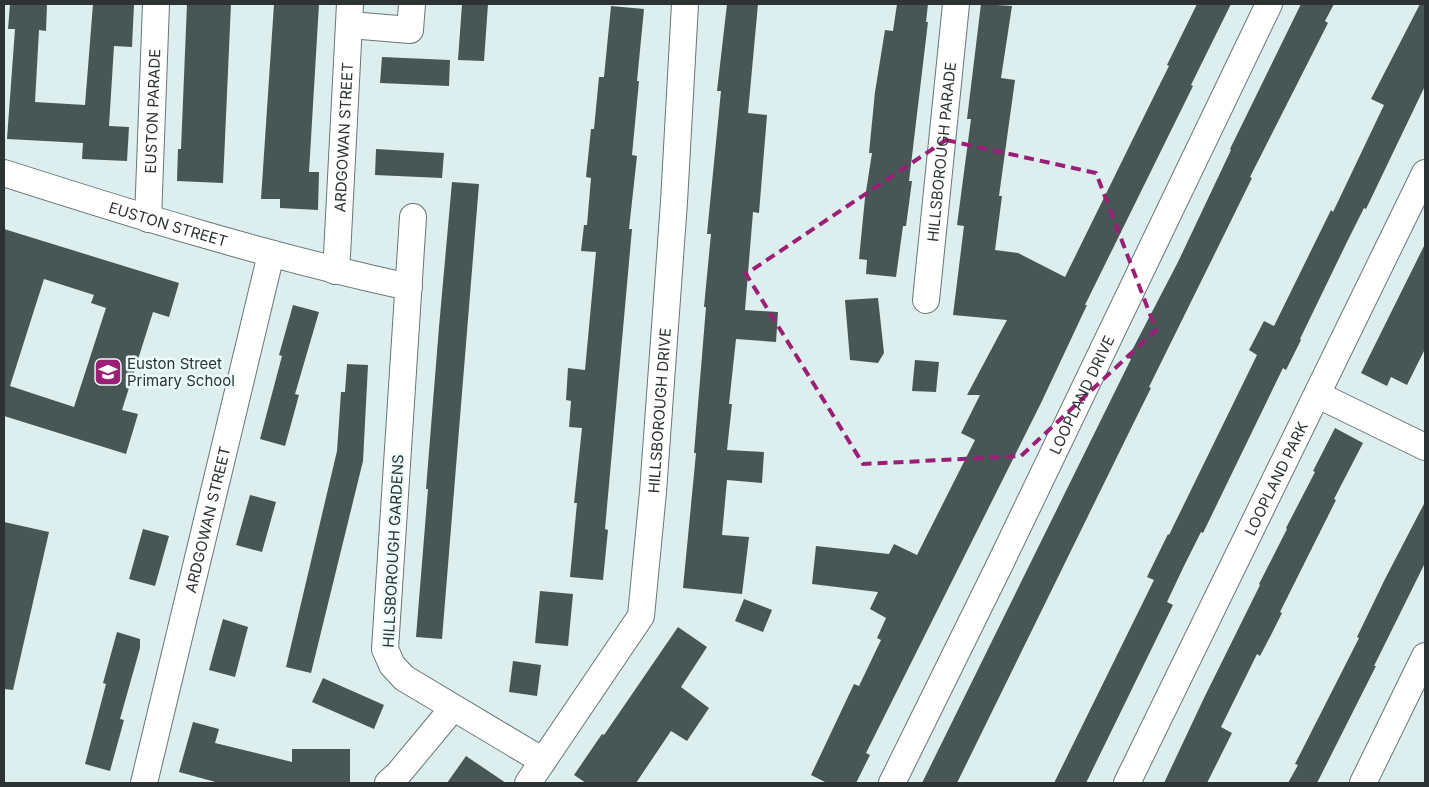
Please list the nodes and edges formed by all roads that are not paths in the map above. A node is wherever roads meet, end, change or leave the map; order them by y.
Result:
1 (156, 4) edge
2 (412, 4) edge
3 (685, 4) edge
4 (956, 4) edge
5 (1269, 4) edge
6 (350, 15) edge
7 (4, 173) edge
8 (1425, 173) edge
9 (413, 217) dead end
10 (148, 219) junction
11 (271, 254) junction
12 (335, 270) junction
13 (409, 287) junction
14 (926, 300) dead end
15 (1318, 394) junction
16 (1425, 447) edge
17 (1425, 656) edge
18 (453, 708) junction
19 (543, 761) junction
20 (144, 783) edge
21 (388, 783) edge
22 (528, 783) edge
23 (892, 783) edge
24 (1127, 783) edge
25 (1363, 783) edge

1 - 10 street, EUSTON PARADE
2 - 6 street
3 - 19 street, HILLSBOROUGH DRIVE
4 - 14 street, HILLSBOROUGH PARADE
5 - 23 street, LOOPLAND DRIVE
6 - 12 street, ARDGOWAN STREET
7 - 10 street, EUSTON STREET
8 - 15 street, LOOPLAND PARK
9 - 13 street, HILLSBOROUGH GARDENS
10 - 11 street, EUSTON STREET
11 - 12 street, EUSTON STREET
11 - 20 street, ARDGOWAN STREET
12 - 13 street
13 - 18 street, HILLSBOROUGH GARDENS
15 - 16 street
15 - 24 street, LOOPLAND PARK
17 - 25 street
18 - 19 street, HILLSBOROUGH GARDENS
18 - 21 street
19 - 22 street, HILLSBOROUGH DRIVE

